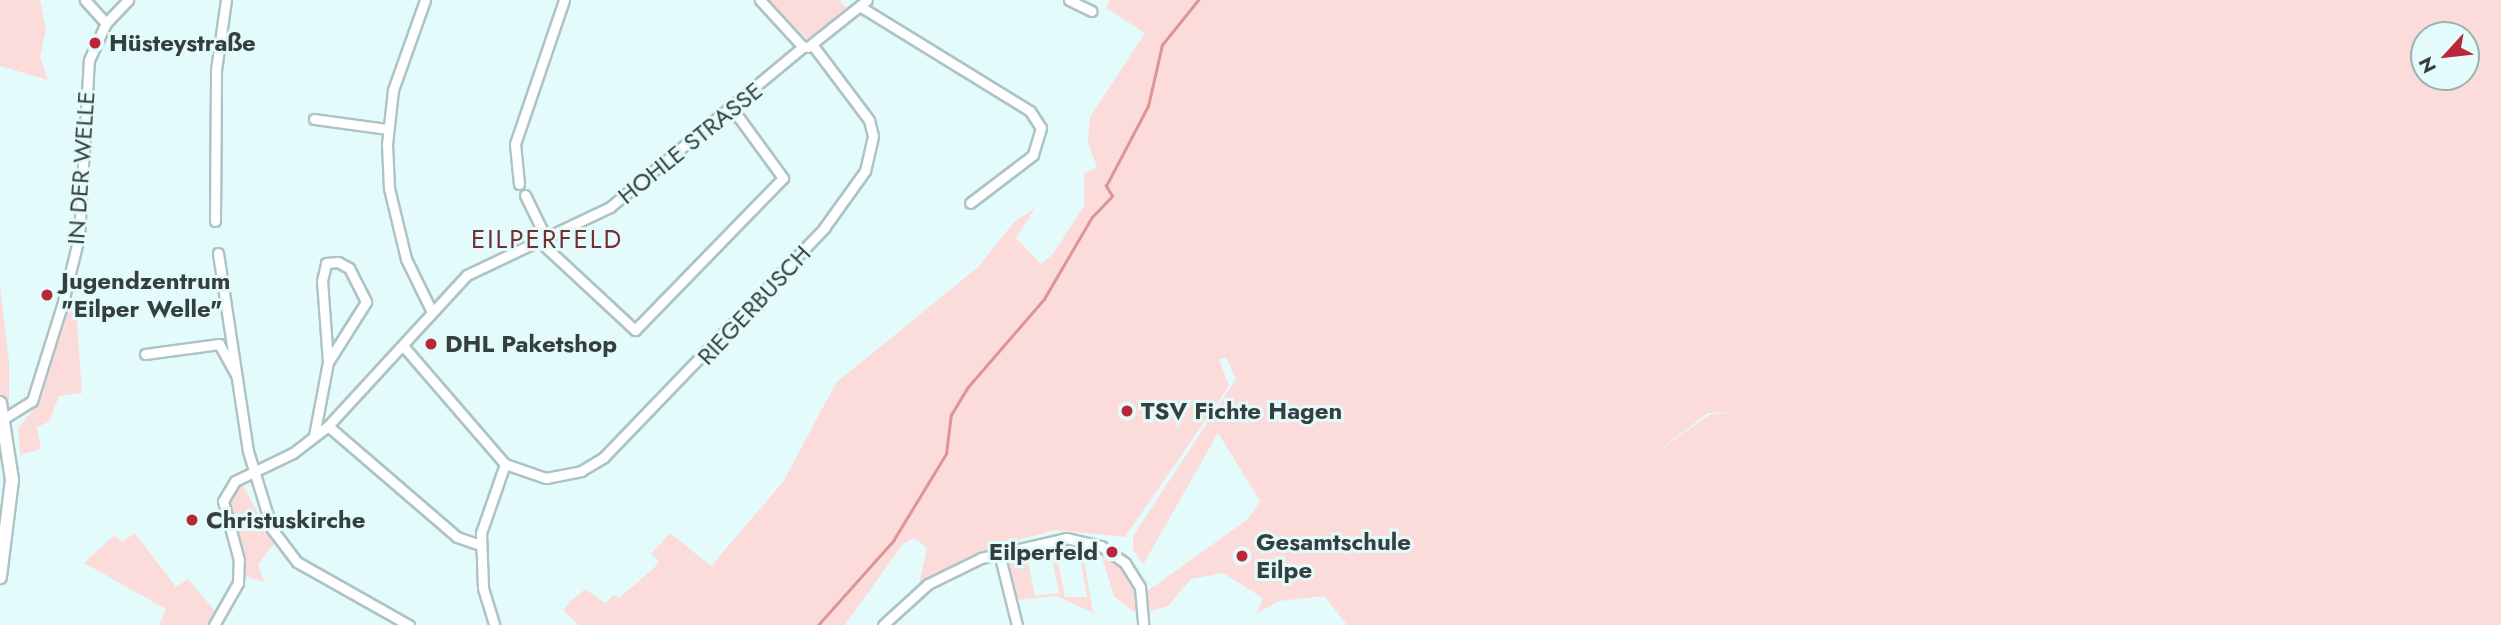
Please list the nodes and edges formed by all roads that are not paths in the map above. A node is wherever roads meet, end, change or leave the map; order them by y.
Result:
1 (85, 0) edge
2 (226, 0) edge
3 (425, 0) edge
4 (564, 0) edge
5 (760, 0) edge
6 (1069, 0) edge
7 (124, 3) edge
8 (864, 4) edge
9 (1092, 11) dead end
10 (106, 23) junction
11 (803, 47) junction
12 (814, 47) junction
13 (732, 108) junction
14 (314, 119) dead end
15 (387, 129) junction
16 (519, 184) dead end
17 (525, 195) dead end
18 (970, 203) dead end
19 (215, 220) dead end
20 (541, 238) junction
21 (218, 253) dead end
22 (432, 312) junction
23 (404, 347) junction
24 (145, 354) dead end
25 (328, 362) junction
26 (236, 374) junction
27 (0, 403) edge
28 (4, 419) junction
29 (328, 426) junction
30 (314, 436) junction
31 (505, 464) junction
32 (253, 472) junction
33 (480, 545) junction
34 (999, 553) junction
35 (0, 577) edge
36 (214, 625) edge
37 (410, 625) edge
38 (494, 625) edge
39 (883, 625) edge
40 (1017, 625) edge
41 (1143, 625) edge

1 - 10 street
2 - 19 street
3 - 15 street
4 - 16 street
5 - 11 street
6 - 9 street
7 - 10 street, IN DER WELLE
8 - 12 street
8 - 18 street
10 - 28 street, IN DER WELLE
11 - 12 street
11 - 13 street, HOHLE STRASSE
12 - 31 street, RIEGERBUSCH
13 - 20 street, HOHLE STRASSE
13 - 20 street
14 - 15 street
15 - 22 street
17 - 20 street
20 - 22 street, HOHLE STRASSE
21 - 26 street
22 - 23 street, HOHLE STRASSE
23 - 29 street, HOHLE STRASSE
23 - 31 street
24 - 26 street
25 - 25 street
25 - 30 street
26 - 32 street
27 - 28 main road
28 - 35 main road
29 - 30 street, HOHLE STRASSE
29 - 33 street
30 - 32 street, HOHLE STRASSE
31 - 33 street
32 - 36 street, HOHLE STRASSE
32 - 37 street
33 - 38 street
34 - 39 street
34 - 40 street
34 - 41 street

